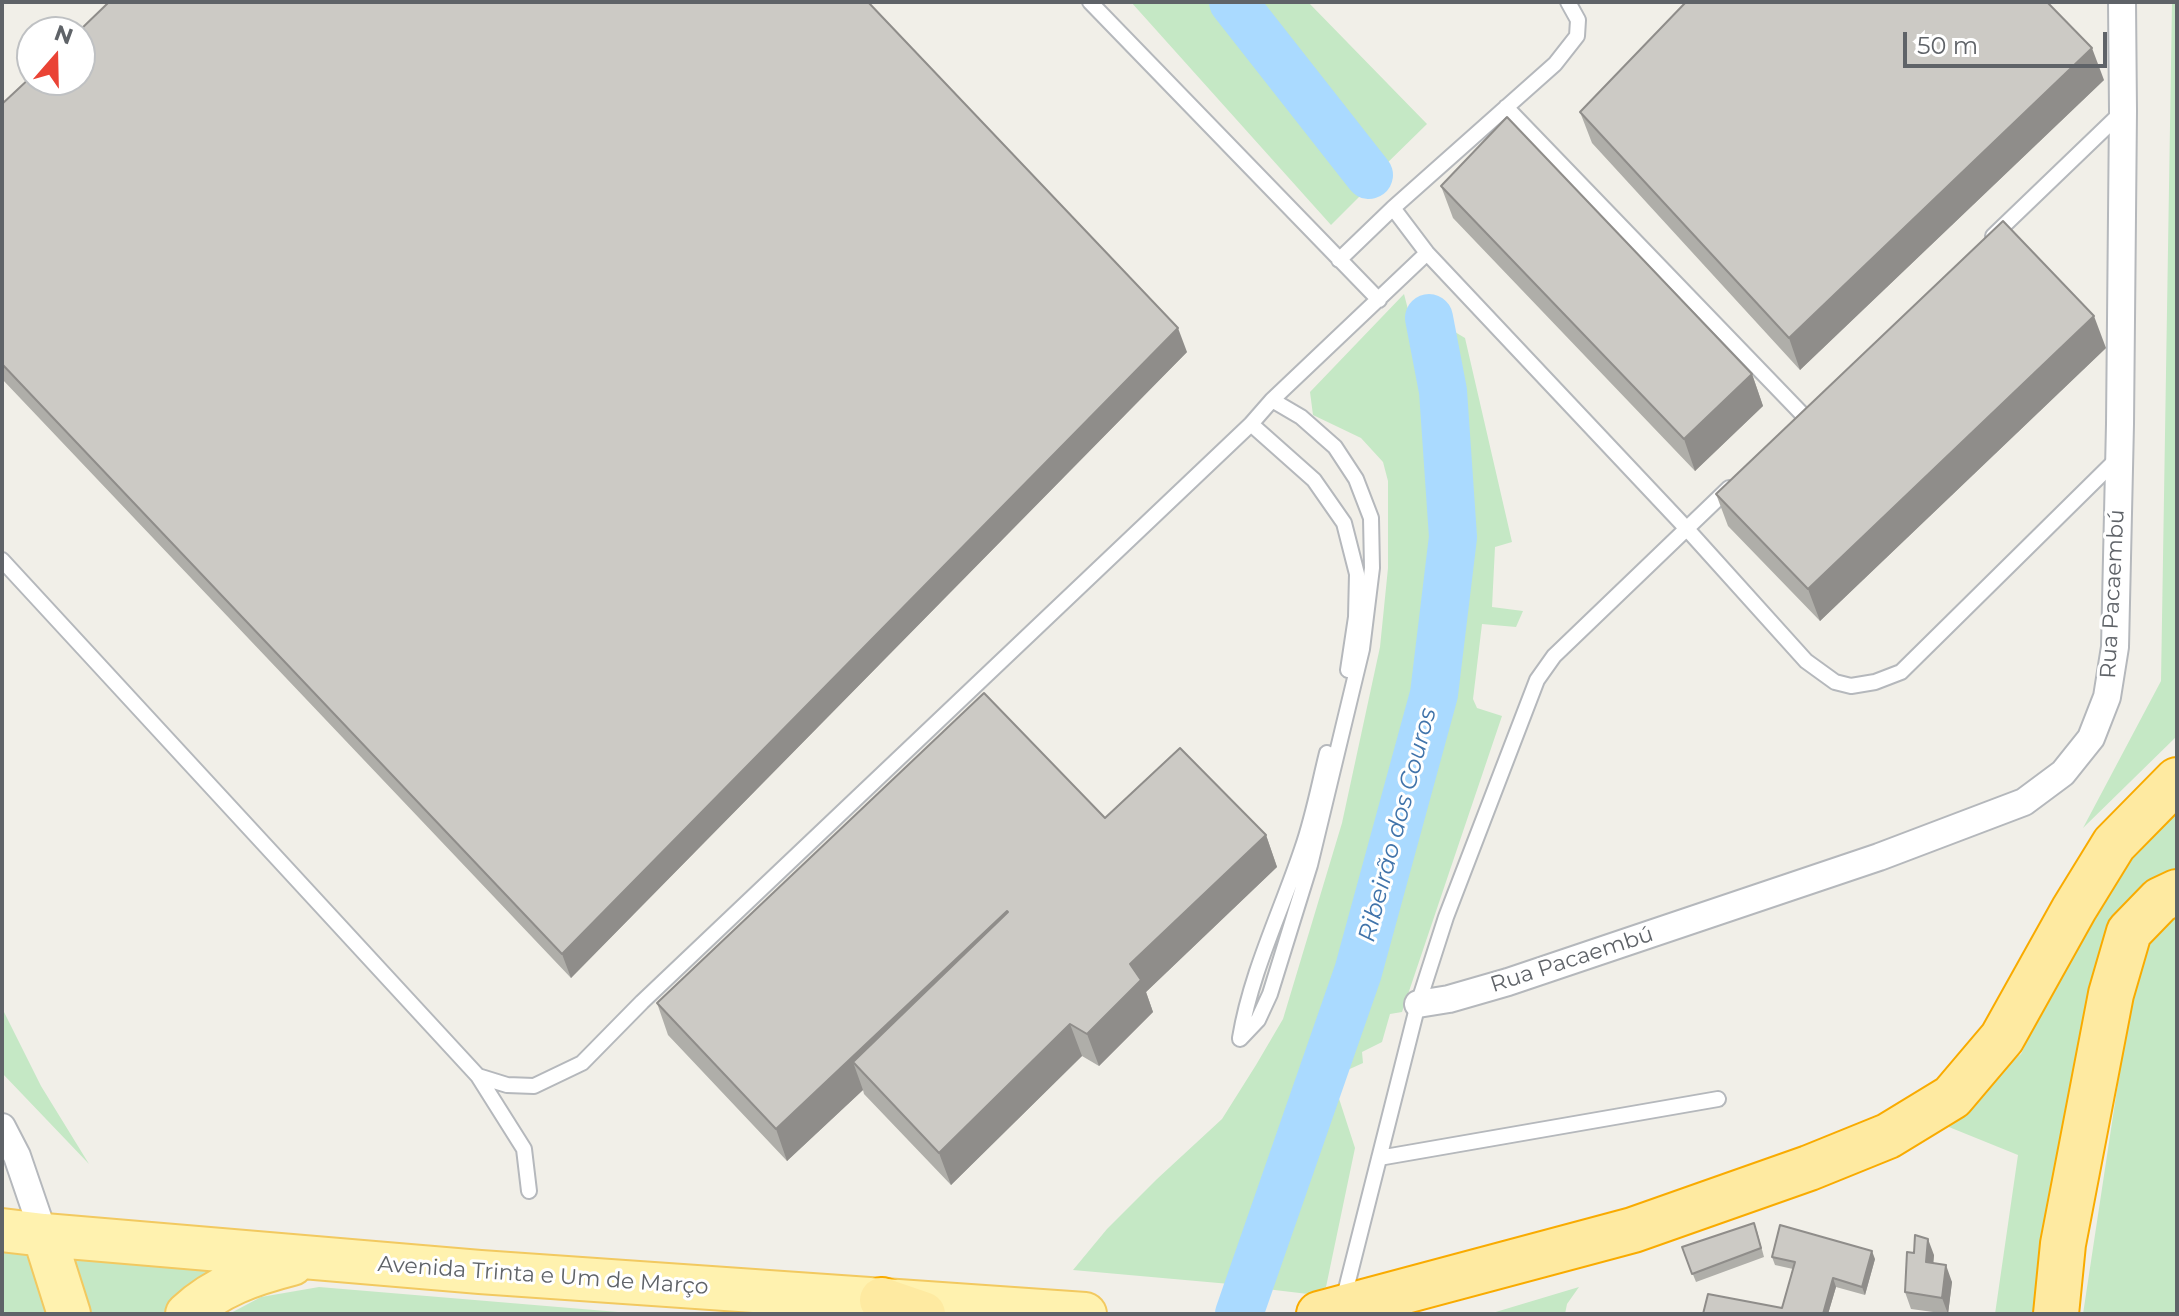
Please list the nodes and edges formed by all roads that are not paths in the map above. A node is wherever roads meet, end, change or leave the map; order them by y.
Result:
1 (1090, 2) edge
2 (1568, 2) edge
3 (2122, 2) edge
4 (1506, 107) junction
5 (2123, 111) junction
6 (1393, 208) junction
7 (1987, 242) edge
8 (1427, 253) junction
9 (1339, 260) junction
10 (1379, 300) junction
11 (1272, 400) junction
12 (1816, 406) edge
13 (1251, 424) junction
14 (2118, 458) junction
15 (1740, 478) edge
16 (1687, 529) junction
17 (2, 560) edge
18 (2177, 780) edge
19 (2177, 892) edge
20 (1418, 1004) junction
21 (478, 1076) junction
22 (1718, 1099) dead end
23 (2, 1127) edge
24 (1379, 1158) junction
25 (529, 1191) dead end
26 (2, 1230) edge
27 (44, 1235) junction
28 (312, 1259) junction
29 (882, 1300) junction
30 (1330, 1312) edge
31 (69, 1314) edge
32 (187, 1314) edge
33 (923, 1314) edge
34 (1085, 1314) edge
35 (2056, 1314) edge

1 - 9 lane
2 - 4 lane
3 - 5 street, Rua Pacaembú
4 - 6 lane
4 - 12 lane
5 - 7 lane
5 - 14 street, Rua Pacaembú
6 - 8 lane
6 - 9 lane
8 - 10 lane
8 - 16 lane
9 - 10 lane
10 - 11 lane
11 - 13 lane
11 - 13 lane
13 - 21 lane
14 - 16 lane
14 - 20 street, Rua Pacaembú
15 - 16 lane
16 - 20 lane
17 - 21 lane
18 - 30 highway
19 - 35 highway
20 - 24 lane
21 - 25 lane
22 - 24 lane
23 - 27 street
24 - 30 lane
26 - 27 main road, Avenida Trinta e Um de Março
27 - 28 main road, Avenida Trinta e Um de Março
27 - 31 main road
28 - 29 main road, Avenida Trinta e Um de Março
28 - 32 main road
29 - 33 highway
29 - 34 main road, Avenida Trinta e Um de Março

